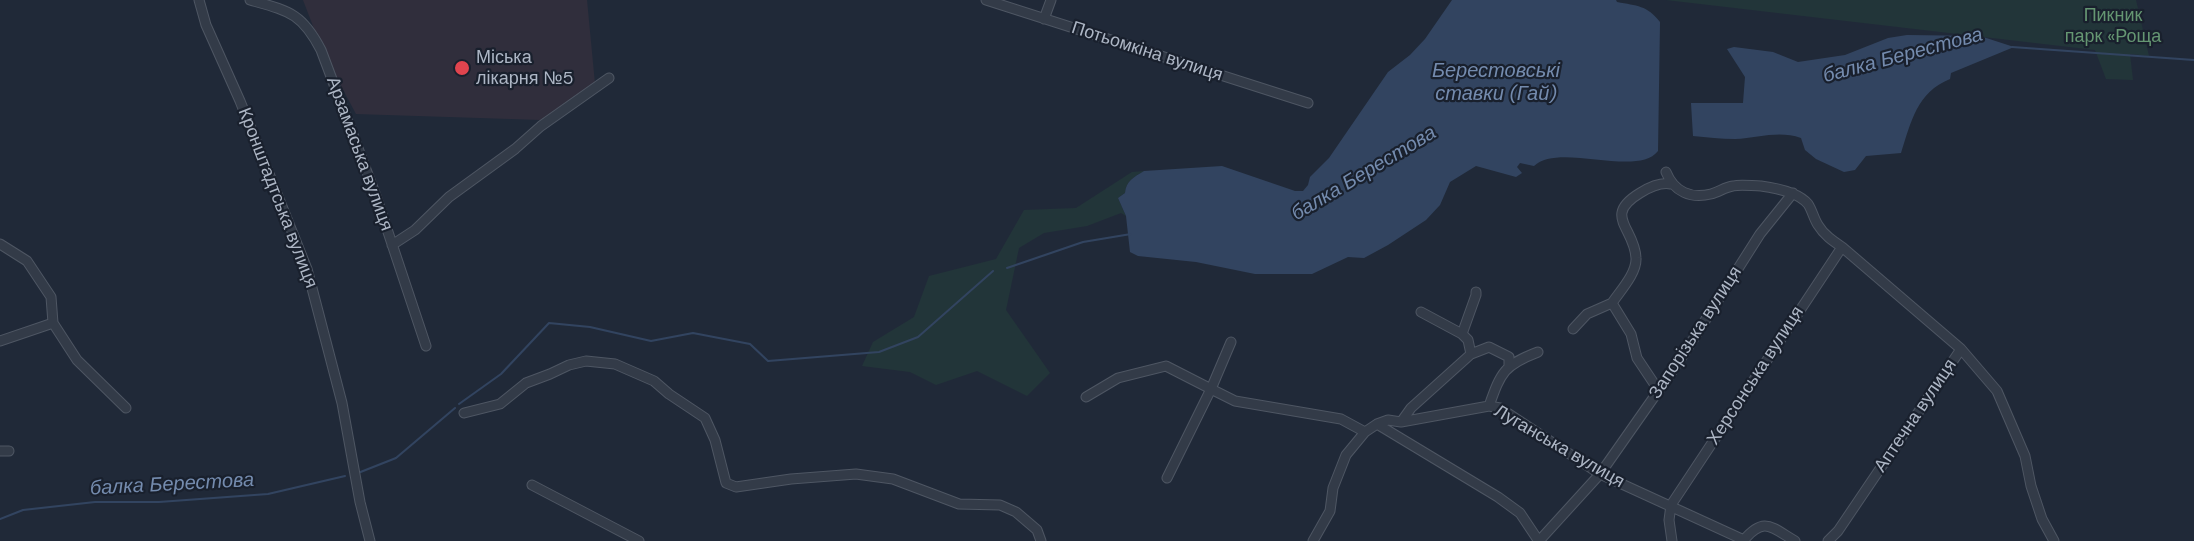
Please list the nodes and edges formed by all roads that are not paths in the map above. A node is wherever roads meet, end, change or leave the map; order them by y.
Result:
1 (200, 0) edge
2 (250, 0) edge
3 (986, 0) edge
4 (1051, 0) edge
5 (1044, 19) junction
6 (609, 78) dead end
7 (1308, 103) dead end
8 (1666, 172) dead end
9 (1671, 184) junction
10 (1793, 193) junction
11 (0, 244) edge
12 (392, 245) junction
13 (1842, 247) junction
14 (1476, 292) dead end
15 (1612, 303) junction
16 (1420, 312) dead end
17 (53, 323) junction
18 (1573, 329) dead end
19 (1462, 334) junction
20 (0, 341) edge
21 (1231, 342) dead end
22 (426, 346) dead end
23 (1961, 349) junction
24 (1538, 352) dead end
25 (1471, 354) junction
26 (1509, 367) junction
27 (1210, 388) junction
28 (1659, 391) junction
29 (1086, 397) dead end
30 (1489, 406) junction
31 (126, 408) dead end
32 (464, 413) dead end
33 (1401, 422) junction
34 (1377, 424) junction
35 (1365, 432) junction
36 (1600, 474) junction
37 (1167, 478) dead end
38 (532, 485) dead end
39 (1671, 505) junction
40 (1744, 540) edge
41 (370, 541) edge
42 (639, 541) edge
43 (1041, 541) edge
44 (1314, 541) edge
45 (1538, 541) edge
46 (1672, 541) edge
47 (1796, 541) edge
48 (1827, 541) edge
49 (2054, 541) edge

1 - 41 street, Кронштадтська вулиця
2 - 12 street, Арзамаська вулиця
3 - 5 street, Потьомкіна вулиця
4 - 5 street
5 - 7 street, Потьомкіна вулиця
6 - 12 street
8 - 9 street
9 - 10 street
9 - 15 street
10 - 13 street
10 - 28 street, Запорізька вулиця
11 - 17 street
12 - 22 street, Арзамаська вулиця
13 - 23 street
13 - 39 street, Херсонська вулиця
14 - 19 street
15 - 18 street
15 - 28 street
16 - 19 street
17 - 20 street
17 - 31 street
19 - 25 street
21 - 27 street
23 - 48 street, Аптечна вулиця
23 - 49 street, Аптечна вулиця
24 - 26 street
25 - 26 street
25 - 33 street
26 - 30 street
27 - 29 street
27 - 35 street
27 - 37 street
28 - 36 street, Запорізька вулиця
30 - 33 street, Луганська вулиця
30 - 36 street, Луганська вулиця
32 - 43 street
33 - 34 street, Луганська вулиця
34 - 35 street
34 - 45 street
35 - 44 street
36 - 39 street, Луганська вулиця
36 - 45 street, Запорізька вулиця
38 - 42 street
39 - 40 street, Луганська вулиця
39 - 46 street
40 - 47 street

